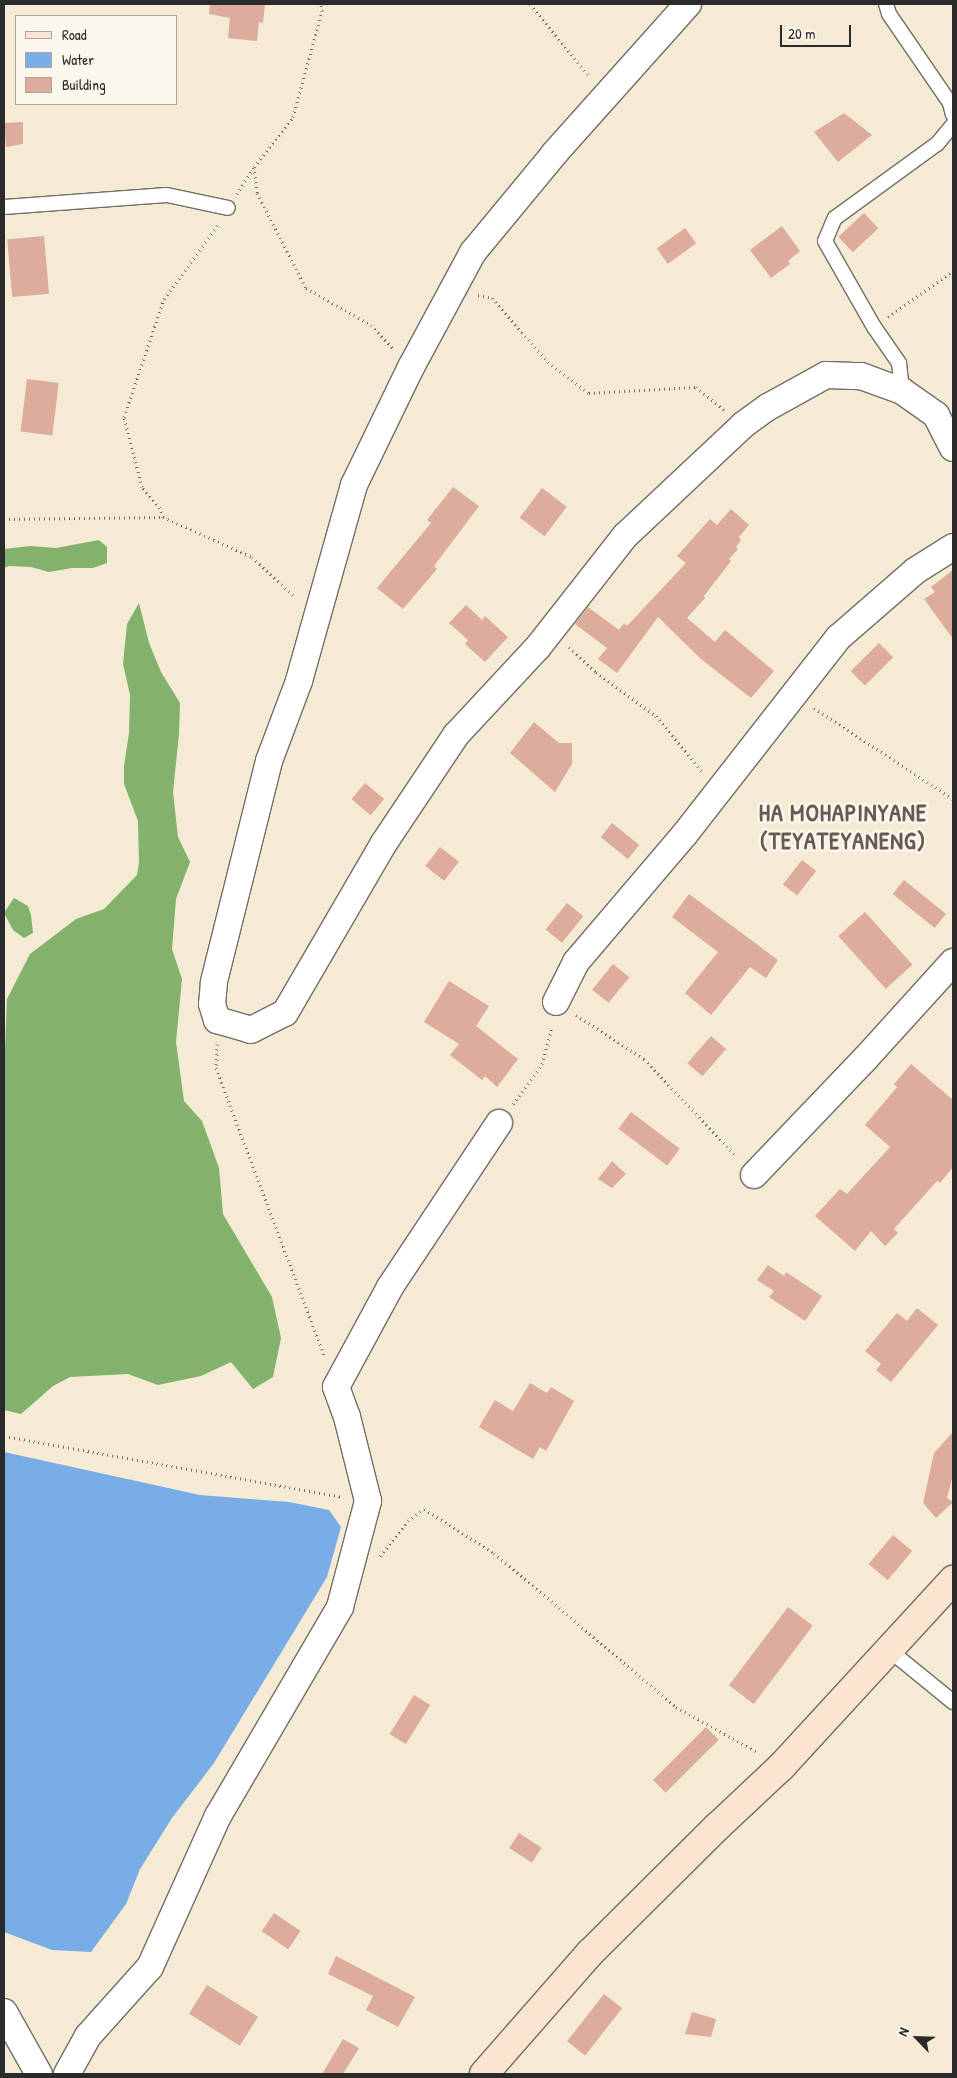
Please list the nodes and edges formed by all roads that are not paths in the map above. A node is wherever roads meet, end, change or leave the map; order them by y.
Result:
1 (688, 4) edge
2 (886, 4) edge
3 (953, 115) edge
4 (953, 125) edge
5 (4, 207) edge
6 (228, 208) road end
7 (902, 391) junction
8 (953, 448) edge
9 (953, 547) edge
10 (953, 962) edge
11 (556, 1002) road end
12 (499, 1123) road end
13 (754, 1175) road end
14 (953, 1580) edge
15 (888, 1649) junction
16 (953, 1702) edge
17 (4, 2012) edge
18 (39, 2074) edge
19 (67, 2074) edge
20 (484, 2074) edge

1 - 7 street
2 - 3 lane
4 - 7 lane
5 - 6 lane
7 - 8 street
9 - 11 street
10 - 13 street
12 - 19 street
14 - 15 main road
15 - 16 lane
15 - 20 main road
17 - 18 street

